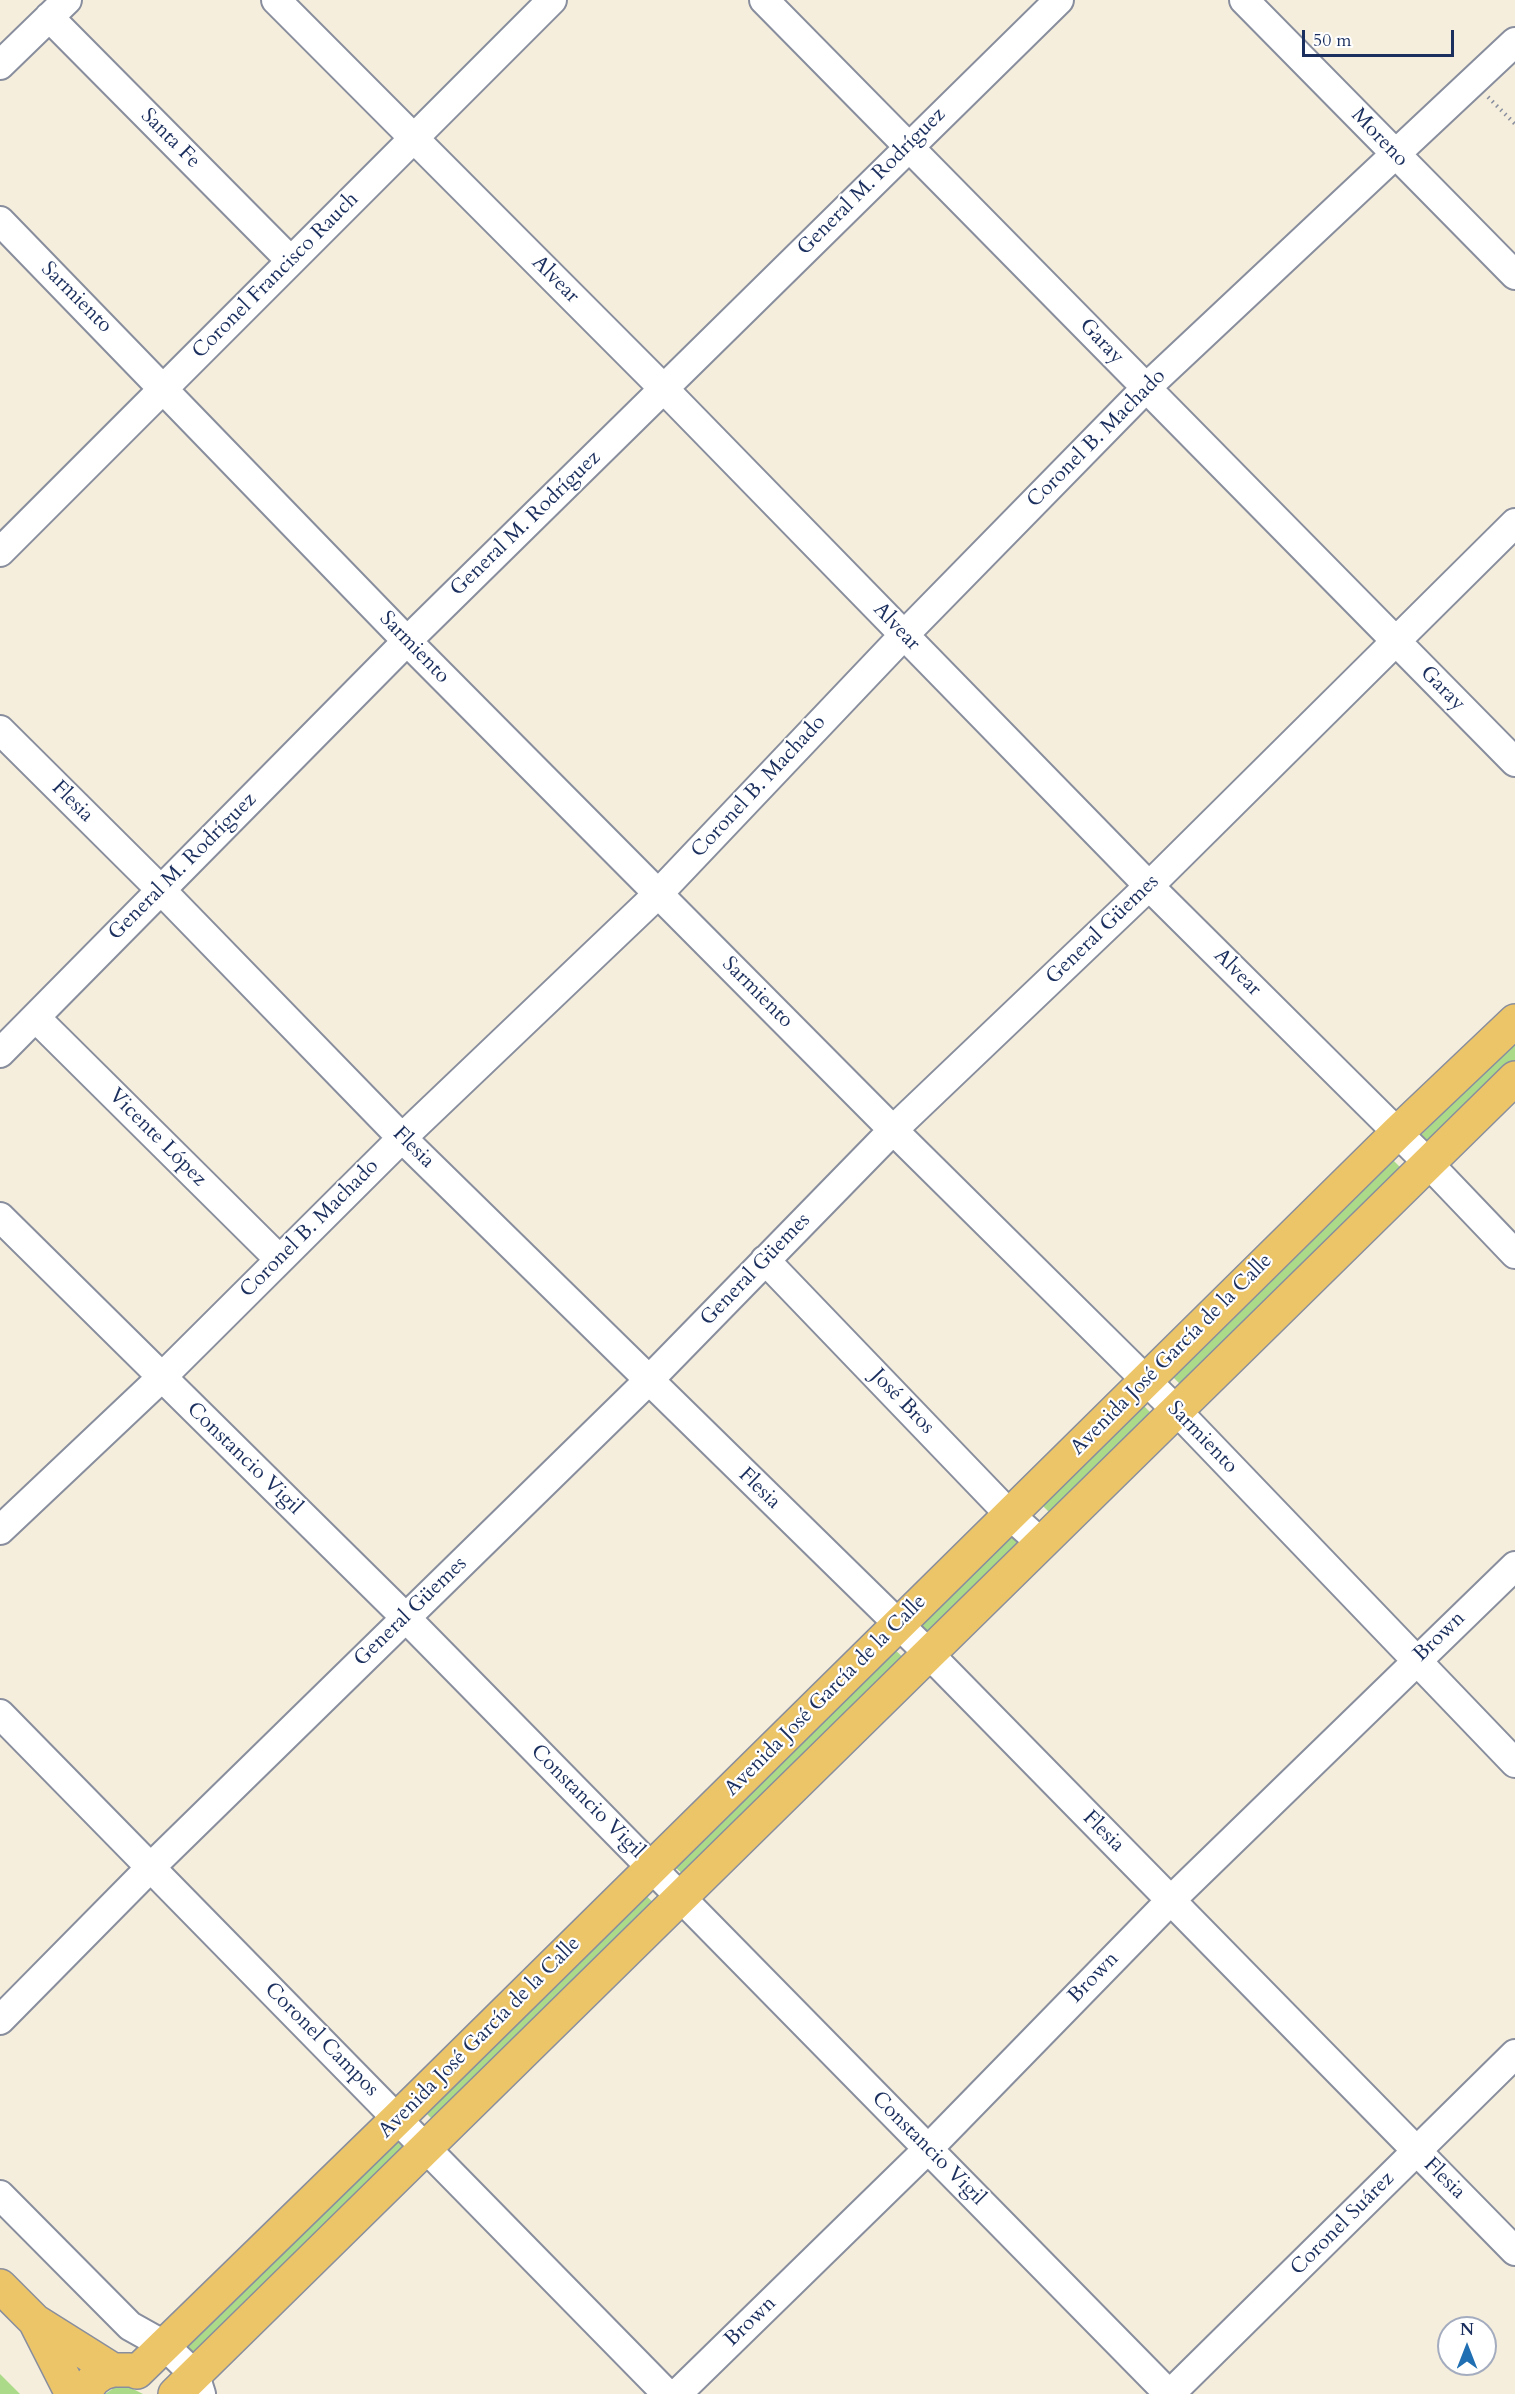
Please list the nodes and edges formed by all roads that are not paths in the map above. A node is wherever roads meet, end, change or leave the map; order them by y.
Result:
1 (276, 0) edge
2 (764, 0) edge
3 (1059, 0) edge
4 (1244, 0) edge
5 (536, 5) edge
6 (58, 8) edge
7 (1515, 42) edge
8 (0, 65) edge
9 (413, 137) junction
10 (908, 146) junction
11 (1395, 155) junction
12 (0, 221) edge
13 (291, 261) junction
14 (1515, 275) edge
15 (165, 388) junction
16 (1146, 388) junction
17 (664, 389) junction
18 (1515, 523) edge
19 (0, 552) edge
20 (904, 635) junction
21 (1394, 640) junction
22 (407, 641) junction
23 (0, 730) edge
24 (1515, 762) edge
25 (1149, 886) junction
26 (160, 889) junction
27 (658, 894) junction
28 (36, 1018) junction
29 (1515, 1021) edge
30 (0, 1053) edge
31 (1515, 1078) edge
32 (893, 1130) junction
33 (1398, 1133) junction
34 (402, 1138) junction
35 (1428, 1163) junction
36 (0, 1217) edge
37 (1515, 1254) edge
38 (279, 1259) junction
39 (765, 1260) junction
40 (161, 1378) junction
41 (1147, 1380) junction
42 (648, 1381) junction
43 (1176, 1410) junction
44 (1011, 1516) junction
45 (0, 1530) edge
46 (1040, 1542) junction
47 (1515, 1566) edge
48 (406, 1618) junction
49 (898, 1625) junction
50 (928, 1653) junction
51 (1415, 1661) junction
52 (0, 1714) edge
53 (1515, 1763) edge
54 (150, 1868) junction
55 (652, 1868) junction
56 (680, 1896) junction
57 (1170, 1900) junction
58 (0, 2020) edge
59 (1515, 2054) edge
60 (399, 2118) junction
61 (426, 2145) junction
62 (928, 2149) junction
63 (1417, 2151) junction
64 (0, 2195) edge
65 (1515, 2251) edge
66 (0, 2286) edge
67 (35, 2321) junction
68 (164, 2345) junction
69 (125, 2371) junction
70 (190, 2388) edge
71 (72, 2394) edge
72 (83, 2394) edge
73 (161, 2394) edge
74 (667, 2394) edge
75 (677, 2394) edge
76 (1169, 2394) edge

1 - 9 street, Alvear
2 - 10 street, Garay
3 - 10 street, General M. Rodríguez
4 - 11 street, Moreno
5 - 9 street, Coronel Francisco Rauch
6 - 8 street
6 - 13 street, Santa Fe
7 - 11 street, Coronel B. Machado
9 - 13 street, Coronel Francisco Rauch
9 - 17 street, Alvear
10 - 16 street, Garay
10 - 17 street, General M. Rodríguez
11 - 14 street, Moreno
11 - 16 street, Coronel B. Machado
12 - 15 street, Sarmiento
13 - 15 street, Coronel Francisco Rauch
15 - 19 street, Coronel Francisco Rauch
15 - 22 street, Sarmiento
16 - 20 street, Coronel B. Machado
16 - 21 street, Garay
17 - 20 street, Alvear
17 - 22 street, General M. Rodríguez
18 - 21 street, General Güemes
20 - 25 street, Alvear
20 - 27 street, Coronel B. Machado
21 - 24 street, Garay
21 - 25 street, General Güemes
22 - 26 street, General M. Rodríguez
22 - 27 street, Sarmiento
23 - 26 street, Flesia
25 - 32 street, General Güemes
25 - 33 street, Alvear
26 - 28 street, General M. Rodríguez
26 - 34 street, Flesia
27 - 32 street, Sarmiento
27 - 34 street, Coronel B. Machado
28 - 30 street, General M. Rodríguez
28 - 38 street, Vicente López
29 - 33 main road, Avenida José García de la Calle
31 - 35 main road, Avenida José García de la Calle
32 - 39 street, General Güemes
32 - 41 street, Sarmiento
33 - 35 street, Alvear
33 - 41 main road, Avenida José García de la Calle
34 - 38 street, Coronel B. Machado
34 - 42 street, Flesia
35 - 37 street, Alvear
35 - 43 main road, Avenida José García de la Calle
36 - 40 street, Constancio Vigil
38 - 40 street, Coronel B. Machado
39 - 42 street, General Güemes
39 - 44 street, José Bros
40 - 45 street, Coronel B. Machado
40 - 48 street, Constancio Vigil
41 - 43 street, Sarmiento
41 - 44 main road, Avenida José García de la Calle
42 - 48 street, General Güemes
42 - 49 street, Flesia
43 - 46 main road, Avenida José García de la Calle
43 - 51 street, Sarmiento
44 - 46 street, José Bros
44 - 49 main road, Avenida José García de la Calle
46 - 50 main road, Avenida José García de la Calle
47 - 51 street, Brown
48 - 54 street, General Güemes
48 - 55 street, Constancio Vigil
49 - 50 street, Flesia
49 - 55 main road, Avenida José García de la Calle
50 - 56 main road, Avenida José García de la Calle
50 - 57 street, Flesia
51 - 53 street, Sarmiento
51 - 57 street, Brown
52 - 54 street, Coronel Campos
54 - 58 street, General Güemes
54 - 60 street, Coronel Campos
55 - 56 street, Constancio Vigil
55 - 60 main road, Avenida José García de la Calle
56 - 61 main road, Avenida José García de la Calle
56 - 62 street, Constancio Vigil
57 - 62 street, Brown
57 - 63 street, Flesia
59 - 63 street, Coronel Suárez
60 - 61 street, Coronel Campos
60 - 68 main road, Avenida José García de la Calle
61 - 70 main road, Avenida José García de la Calle
61 - 74 street, Coronel Campos
62 - 75 street, Brown
62 - 76 street, Constancio Vigil
63 - 65 street, Flesia
63 - 76 street, Coronel Suárez
64 - 68 street
66 - 67 main road
67 - 69 main road
67 - 71 main road
68 - 69 main road, Avenida José García de la Calle
68 - 70 street
69 - 72 main road, Avenida José García de la Calle
69 - 73 main road

